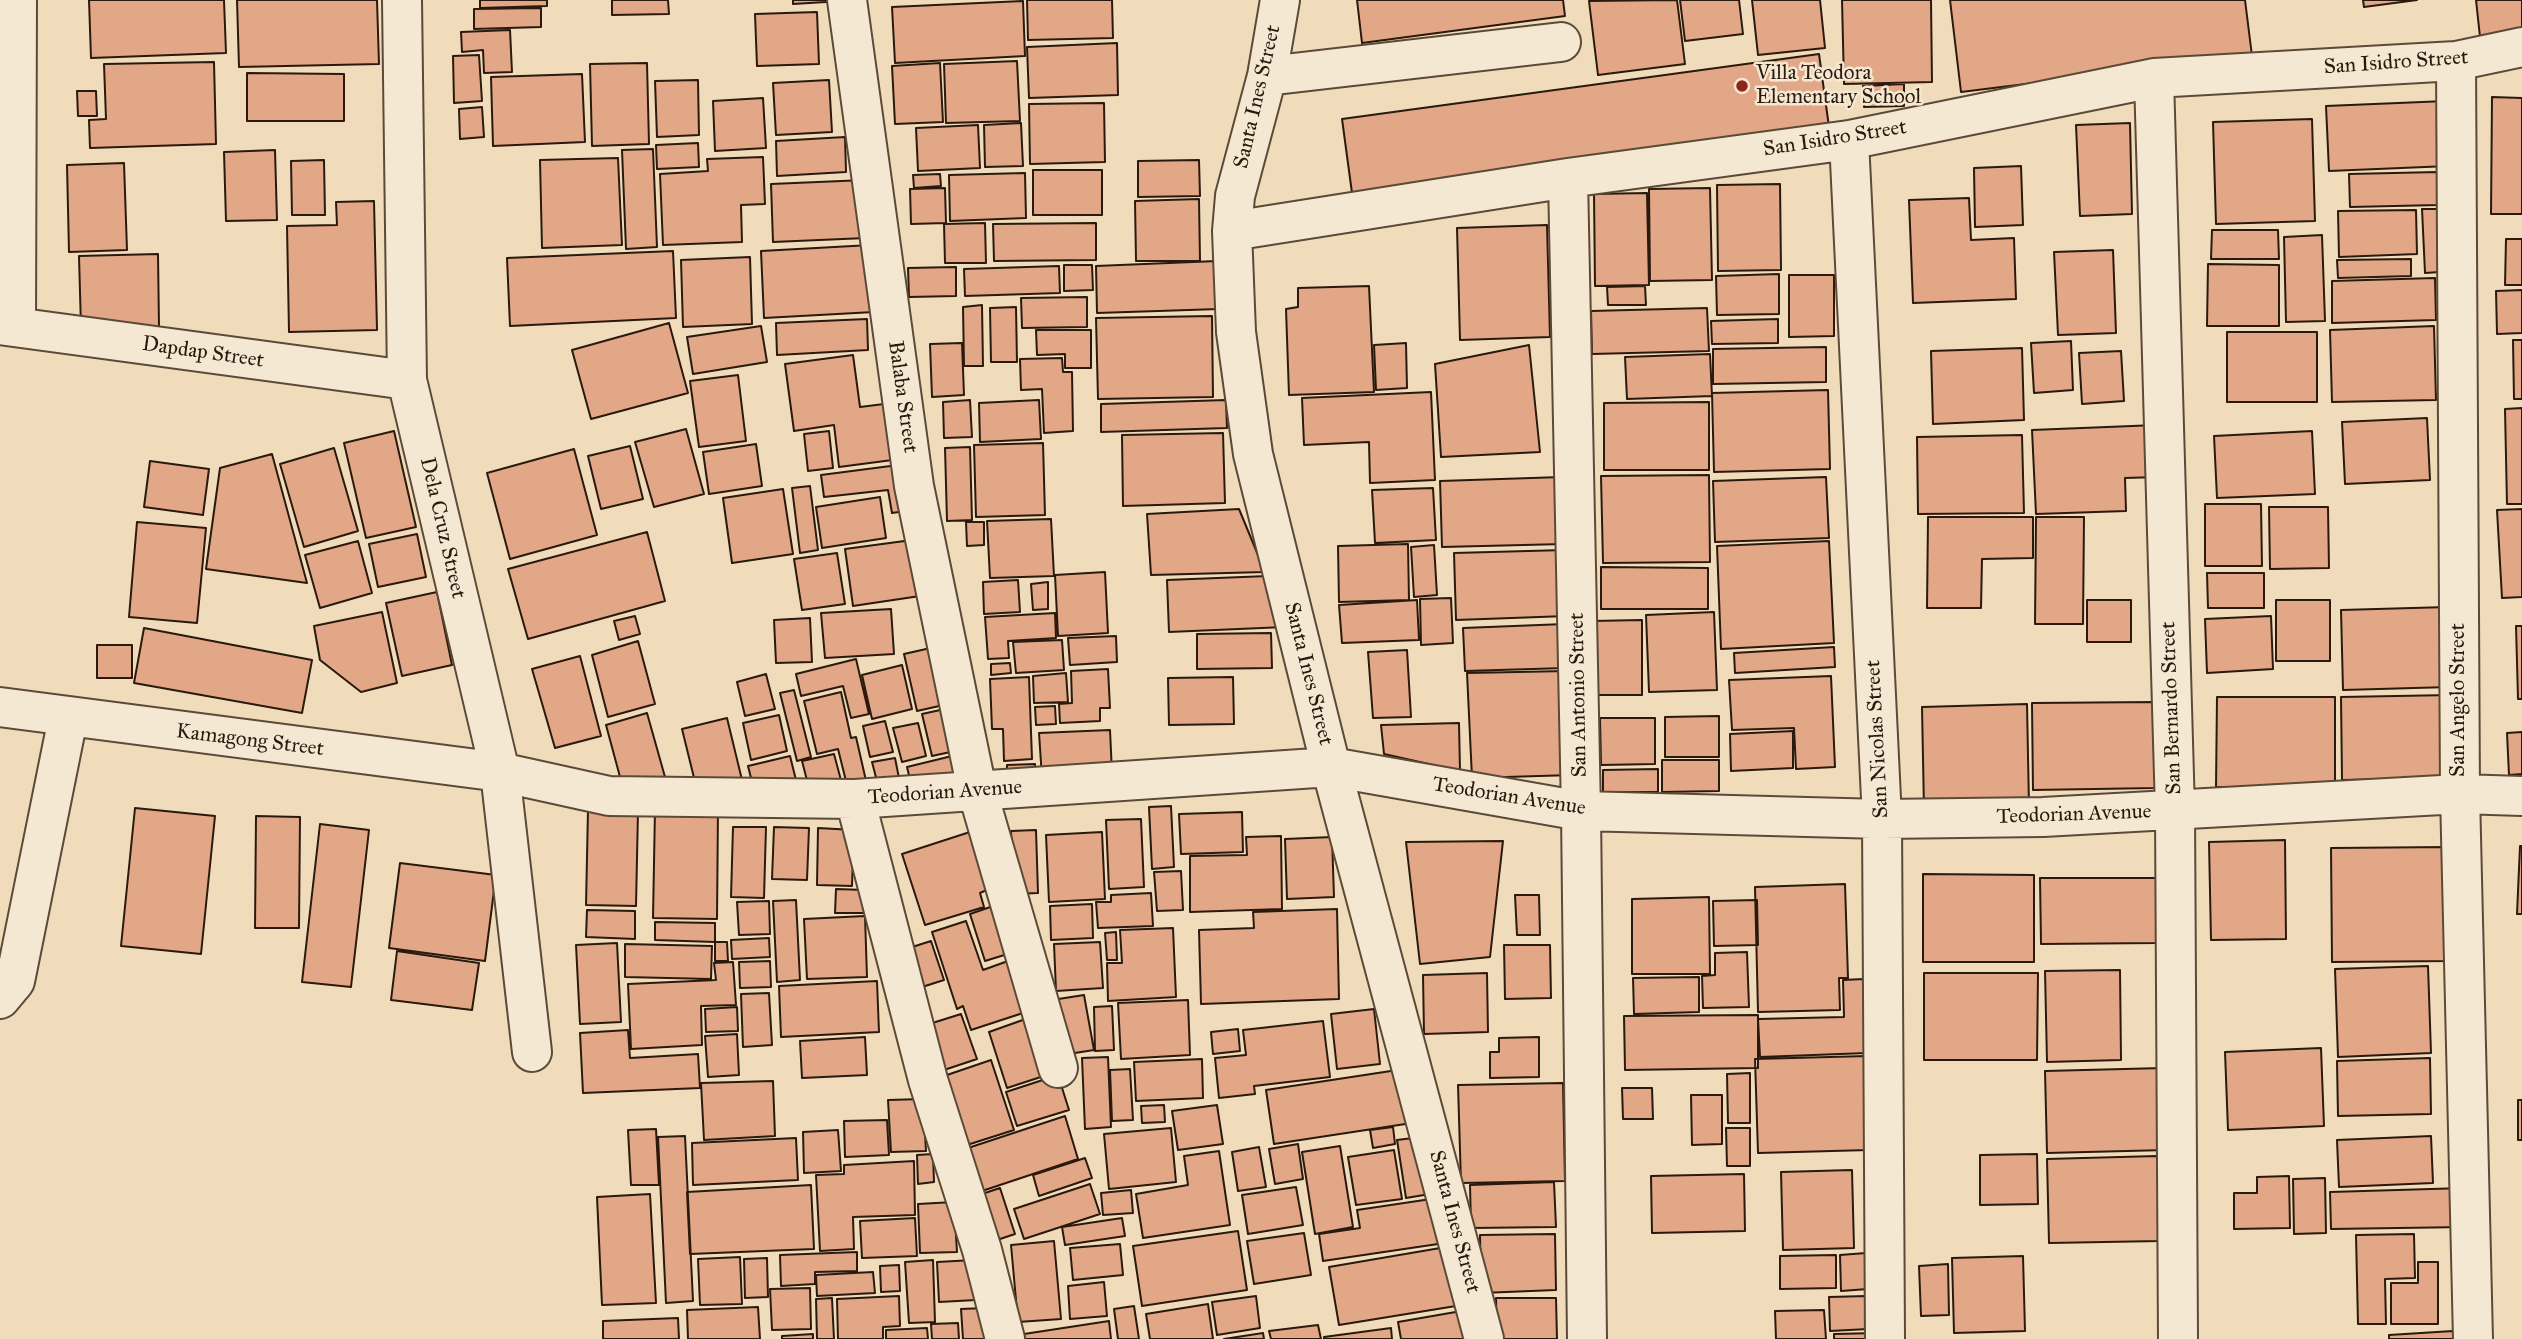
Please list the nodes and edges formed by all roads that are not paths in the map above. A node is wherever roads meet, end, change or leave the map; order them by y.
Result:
1 (17, 0) edge
2 (402, 0) edge
3 (848, 0) edge
4 (1280, 0) edge
5 (1561, 42) dead end
6 (2522, 47) edge
7 (2456, 61) junction
8 (1267, 76) junction
9 (2154, 78) junction
10 (1849, 139) junction
11 (1567, 178) junction
12 (1232, 231) junction
13 (8, 326) edge
14 (407, 380) junction
15 (0, 708) edge
16 (68, 718) junction
17 (1331, 767) junction
18 (500, 772) junction
19 (977, 790) junction
20 (2460, 794) junction
21 (2522, 796) edge
22 (855, 799) junction
23 (1581, 811) junction
24 (2175, 811) junction
25 (1882, 819) junction
26 (0, 999) edge
27 (532, 1052) dead end
28 (1058, 1068) dead end
29 (1005, 1339) edge
30 (1484, 1339) edge
31 (1587, 1339) edge
32 (1885, 1339) edge
33 (2178, 1339) edge
34 (2473, 1339) edge

1 - 13 street
2 - 14 street, Dela Cruz Street
3 - 19 street, Balaba Street
4 - 8 street, Santa Ines Street
5 - 8 street
6 - 7 street, San Isidro Street
7 - 9 street, San Isidro Street
7 - 20 street, San Angelo Street
8 - 12 street, Santa Ines Street
9 - 10 street, San Isidro Street
9 - 24 street, San Bernardo Street
10 - 11 street, San Isidro Street
10 - 25 street, San Nicolas Street
11 - 12 street, San Isidro Street
11 - 23 street, San Antonio Street
12 - 17 street, Santa Ines Street
13 - 14 street, Dapdap Street
14 - 18 street, Dela Cruz Street
15 - 16 street, Kamagong Street
16 - 18 street, Kamagong Street
16 - 26 street
17 - 19 street, Teodorian Avenue
17 - 23 street, Teodorian Avenue
17 - 30 street, Santa Ines Street
18 - 22 street, Teodorian Avenue
18 - 27 street, Dela Cruz Street
19 - 22 street, Teodorian Avenue
19 - 28 street, Balaba Street
20 - 21 street, Teodorian Avenue
20 - 24 street, Teodorian Avenue
20 - 34 street, San Angelo Street
22 - 29 street
23 - 25 street, Teodorian Avenue
23 - 31 street, San Antonio Street
24 - 25 street, Teodorian Avenue
24 - 33 street, San Bernardo Street
25 - 32 street, San Nicolas Street

